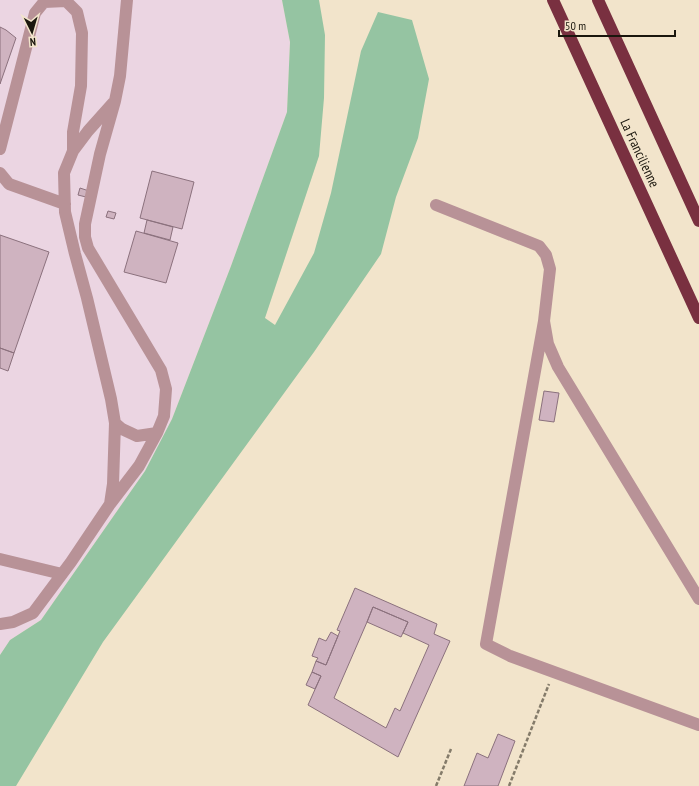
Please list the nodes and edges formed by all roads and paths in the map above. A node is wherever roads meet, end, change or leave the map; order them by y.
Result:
1 (128, 0) edge
2 (553, 0) edge
3 (598, 0) edge
4 (115, 101) junction
5 (0, 149) edge
6 (74, 151) junction
7 (0, 173) edge
8 (65, 204) junction
9 (436, 205) dead end
10 (699, 221) edge
11 (699, 318) edge
12 (544, 321) junction
13 (115, 423) junction
14 (157, 433) junction
15 (110, 504) junction
16 (0, 559) edge
17 (62, 574) junction
18 (699, 599) edge
19 (0, 624) edge
20 (554, 672) junction
21 (699, 724) edge
22 (451, 750) dead end
23 (436, 786) edge
24 (509, 786) edge

1 - 4 street
2 - 11 highway, La Francilienne
3 - 10 highway, La Francilienne
4 - 6 street
4 - 14 street
5 - 6 street
6 - 8 street
7 - 8 street
8 - 13 street
9 - 12 street
12 - 18 street
12 - 20 street
13 - 14 street
13 - 15 street
14 - 15 street
15 - 17 street
16 - 17 street
17 - 19 street
20 - 21 street
20 - 24 path
22 - 23 path

